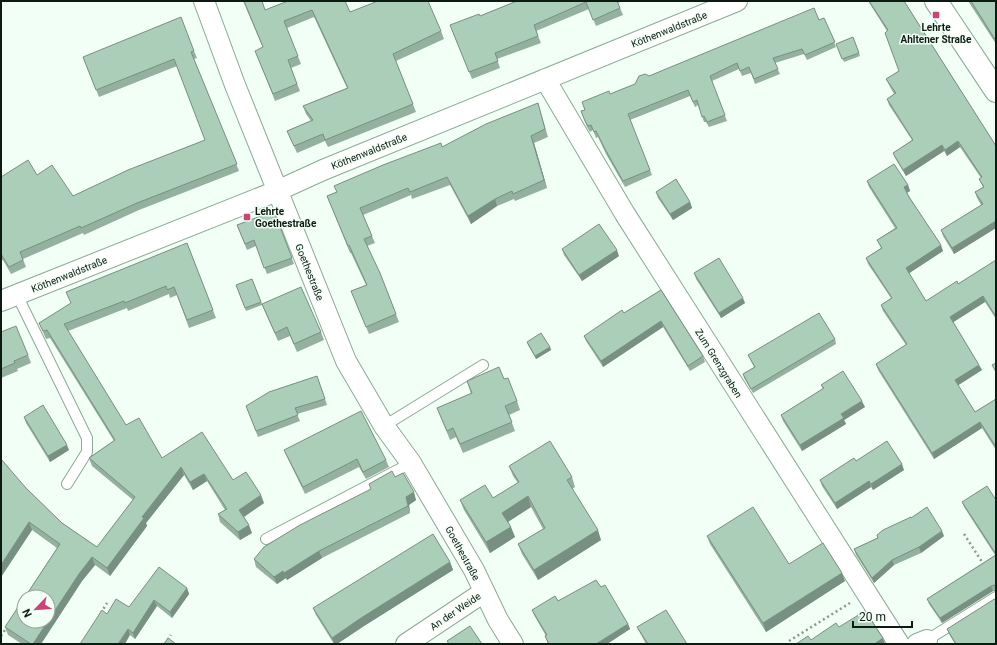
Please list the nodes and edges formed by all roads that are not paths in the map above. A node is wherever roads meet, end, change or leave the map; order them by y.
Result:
1 (204, 1) edge
2 (737, 1) edge
3 (936, 1) edge
4 (545, 79) junction
5 (996, 91) edge
6 (277, 191) junction
7 (9, 298) edge
8 (483, 365) dead end
9 (384, 426) junction
10 (412, 463) junction
11 (67, 484) dead end
12 (266, 539) dead end
13 (484, 592) junction
14 (996, 597) edge
15 (922, 642) edge
16 (406, 644) edge
17 (513, 644) edge
18 (899, 644) edge

1 - 6 street, Goethestraße
2 - 4 street, Köthenwaldstraße
3 - 5 main road
4 - 6 street, Köthenwaldstraße
4 - 18 street, Zum Grenzgraben
6 - 7 street, Köthenwaldstraße
6 - 9 street, Goethestraße
7 - 11 lane
8 - 9 lane
9 - 10 street, Goethestraße
10 - 12 lane
10 - 13 street, Goethestraße
13 - 16 street, An der Weide
13 - 17 street, Goethestraße
14 - 15 lane

